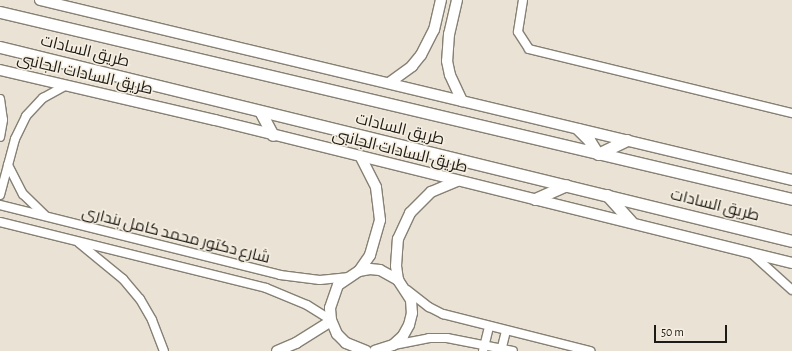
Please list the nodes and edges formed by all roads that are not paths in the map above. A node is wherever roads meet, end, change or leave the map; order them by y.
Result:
1 (40, 0) edge
2 (441, 0) edge
3 (456, 0) edge
4 (523, 0) edge
5 (0, 12) edge
6 (0, 46) edge
7 (0, 70) edge
8 (389, 83) junction
9 (65, 86) junction
10 (0, 99) edge
11 (462, 101) junction
12 (260, 111) junction
13 (792, 113) edge
14 (578, 129) junction
15 (273, 135) junction
16 (0, 137) edge
17 (627, 140) junction
18 (597, 154) junction
19 (361, 158) junction
20 (8, 165) junction
21 (459, 180) junction
22 (792, 180) edge
23 (566, 185) junction
24 (0, 195) edge
25 (607, 195) junction
26 (535, 199) junction
27 (792, 199) edge
28 (0, 205) edge
29 (47, 217) junction
30 (0, 222) edge
31 (631, 222) junction
32 (77, 241) junction
33 (792, 241) edge
34 (751, 253) junction
35 (792, 263) edge
36 (359, 270) junction
37 (347, 277) junction
38 (398, 280) junction
39 (406, 288) junction
40 (792, 290) edge
41 (331, 321) junction
42 (489, 327) junction
43 (506, 331) junction
44 (394, 345) junction
45 (484, 348) edge
46 (501, 350) edge
47 (164, 351) edge
48 (276, 351) edge
49 (366, 351) edge
50 (376, 351) edge
51 (514, 351) edge
52 (590, 351) edge

1 - 8 street
2 - 8 street
3 - 11 street
4 - 13 street
5 - 18 main road, طريق السادات
6 - 12 main road, طريق السادات
7 - 9 street, طريق السادات الجانبى
8 - 11 street
9 - 15 street, طريق السادات الجانبى
9 - 20 street
10 - 16 street
11 - 14 street
12 - 15 main road
12 - 23 main road, طريق السادات
14 - 17 street
14 - 18 main road
15 - 19 street, طريق السادات الجانبى
17 - 18 main road
17 - 22 street
18 - 27 main road, طريق السادات
19 - 21 street, طريق السادات الجانبى
19 - 36 street
20 - 24 street
20 - 29 street
21 - 26 street, طريق السادات الجانبى
21 - 38 street
23 - 25 main road, طريق السادات
23 - 26 main road
25 - 31 main road
25 - 33 main road, طريق السادات
26 - 31 street, طريق السادات الجانبى
28 - 29 street, شارع دكتور محمد كامل بندارى
29 - 37 street, شارع دكتور محمد كامل بندارى
30 - 32 street, شارع دكتور محمد كامل بندارى
31 - 34 street, طريق السادات الجانبى
32 - 41 street, شارع دكتور محمد كامل بندارى
32 - 47 street
34 - 35 street, طريق السادات الجانبى
34 - 40 street
36 - 37 street
36 - 38 street
37 - 41 street
38 - 39 street
39 - 42 street
39 - 44 street
41 - 48 street
41 - 49 street
42 - 43 street
42 - 45 street
43 - 46 street
43 - 52 street
44 - 45 street
44 - 50 street
45 - 46 street
46 - 51 street

